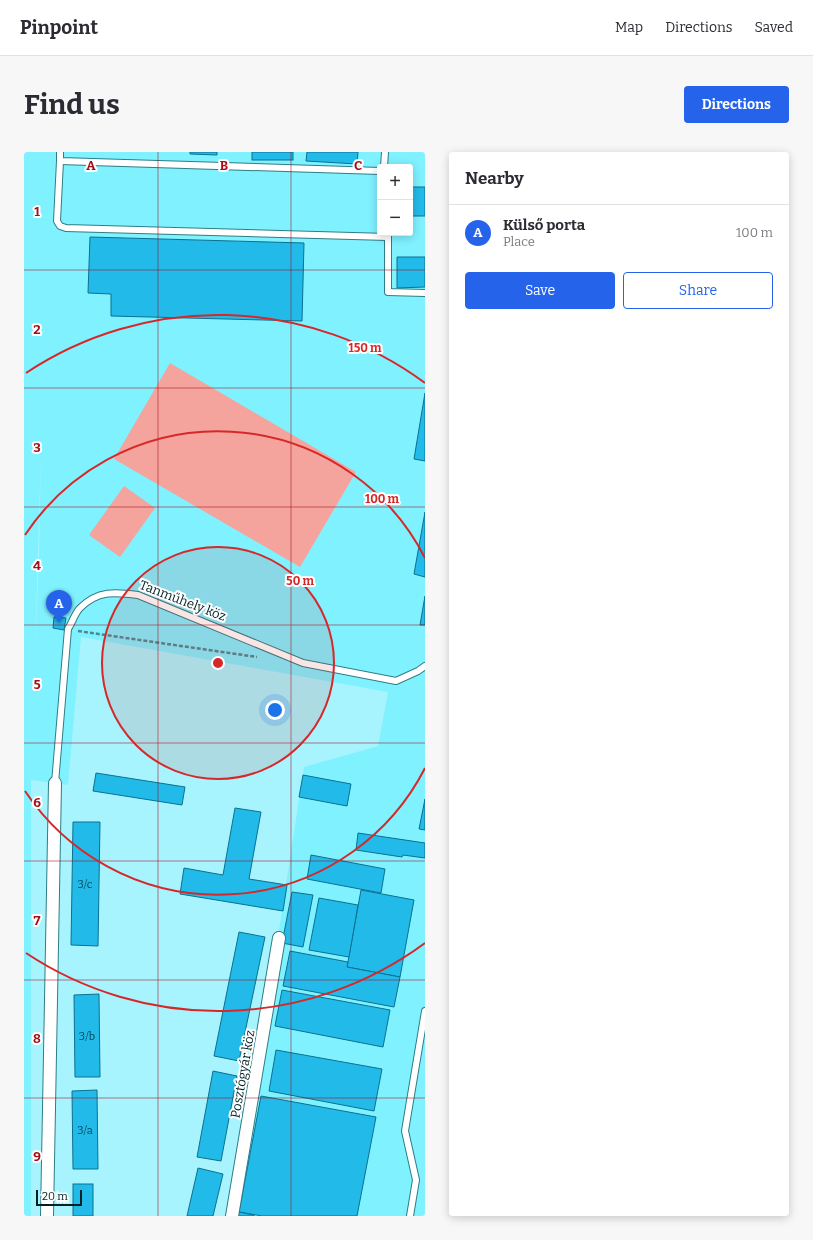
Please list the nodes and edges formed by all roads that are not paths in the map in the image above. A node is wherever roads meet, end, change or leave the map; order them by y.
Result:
1 (60, 152) edge
2 (385, 152) edge
3 (60, 160) junction
4 (384, 164) edge
5 (377, 171) edge
6 (377, 235) edge
7 (388, 236) edge
8 (425, 293) edge
9 (425, 666) edge
10 (55, 783) joint
11 (279, 938) dead end
12 (425, 1011) edge
13 (47, 1216) edge
14 (232, 1216) edge
15 (410, 1216) edge

1 - 3 lane
2 - 4 lane
3 - 5 lane
3 - 6 lane
7 - 8 lane
9 - 10 lane, Tanműhely köz
10 - 13 street, Tanműhely köz
11 - 14 street, Posztógyár köz
12 - 15 lane

